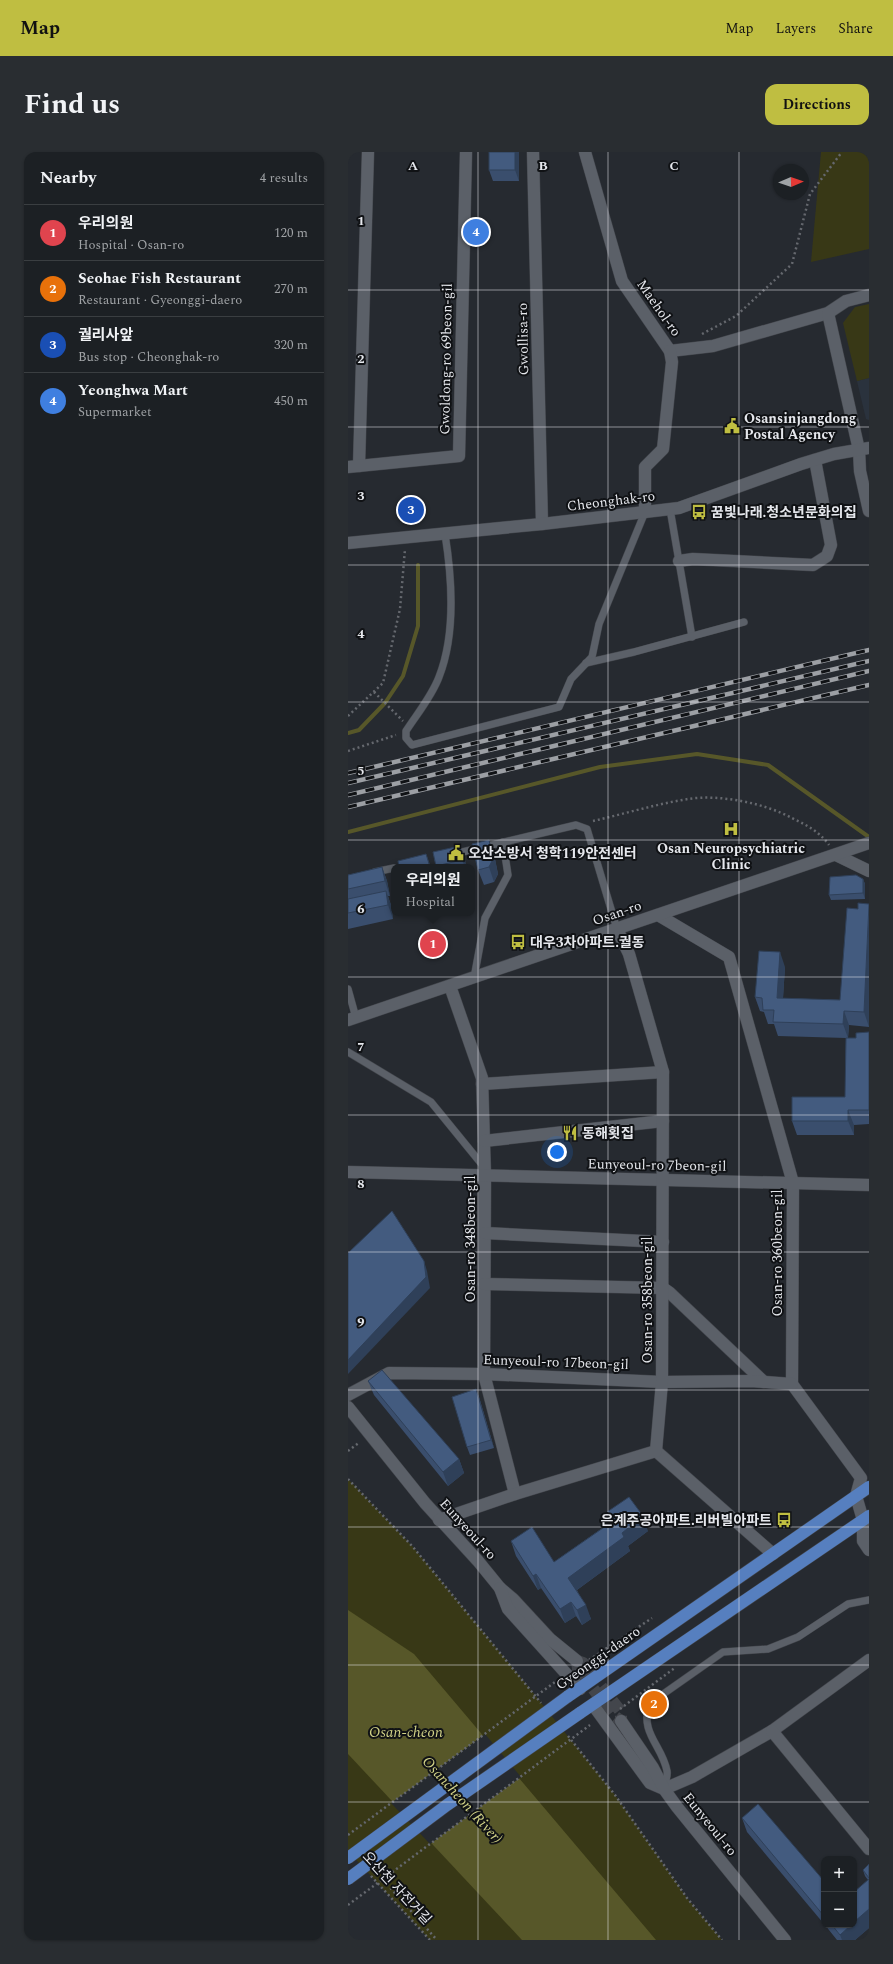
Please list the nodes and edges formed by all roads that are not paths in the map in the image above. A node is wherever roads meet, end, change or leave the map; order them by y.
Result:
1 (368, 152) edge
2 (466, 152) edge
3 (533, 152) edge
4 (585, 152) edge
5 (869, 295) edge
6 (828, 313) junction
7 (670, 351) junction
8 (864, 449) edge
9 (815, 460) junction
10 (354, 467) edge
11 (670, 509) junction
12 (869, 511) edge
13 (645, 512) junction
14 (542, 524) junction
15 (445, 534) junction
16 (348, 543) edge
17 (679, 561) junction
18 (744, 622) dead end
19 (692, 636) junction
20 (586, 663) junction
21 (503, 842) junction
22 (869, 843) edge
23 (449, 855) edge
24 (836, 855) junction
25 (391, 869) edge
26 (869, 871) edge
27 (371, 873) edge
28 (658, 915) junction
29 (617, 929) junction
30 (474, 978) junction
31 (450, 986) junction
32 (348, 989) edge
33 (352, 1019) edge
34 (348, 1052) edge
35 (663, 1072) junction
36 (482, 1084) junction
37 (663, 1121) junction
38 (484, 1142) junction
39 (348, 1172) edge
40 (485, 1172) junction
41 (664, 1180) junction
42 (792, 1183) junction
43 (869, 1185) edge
44 (485, 1233) junction
45 (663, 1242) junction
46 (484, 1284) junction
47 (663, 1288) junction
48 (484, 1374) junction
49 (662, 1382) junction
50 (764, 1382) junction
51 (792, 1384) junction
52 (348, 1395) edge
53 (348, 1407) edge
54 (656, 1451) junction
55 (869, 1488) edge
56 (515, 1494) junction
57 (856, 1496) junction
58 (866, 1518) edge
59 (439, 1520) junction
60 (869, 1550) edge
61 (773, 1554) junction
62 (500, 1588) junction
63 (869, 1600) edge
64 (869, 1660) edge
65 (582, 1661) tunnel mouth
66 (580, 1689) junction
67 (593, 1705) junction
68 (621, 1721) dead end
69 (772, 1731) junction
70 (664, 1789) junction
71 (869, 1849) edge
72 (348, 1858) edge
73 (348, 1879) edge
74 (785, 1940) edge

1 - 10 street
2 - 10 street, Gwoldong-ro 69beon-gil
3 - 14 street, Gwollisa-ro
4 - 7 street, Maehol-ro
5 - 6 street, Maehol-ro
6 - 7 street, Maehol-ro
6 - 8 street
7 - 13 street
8 - 9 street, Cheonghak-ro
8 - 12 street
9 - 11 street, Cheonghak-ro
9 - 17 street
11 - 13 street, Cheonghak-ro
11 - 17 lane
13 - 14 street, Cheonghak-ro
13 - 20 lane
14 - 15 street, Cheonghak-ro
15 - 16 street, Cheonghak-ro
15 - 20 lane
17 - 19 lane
18 - 19 lane
19 - 20 lane
21 - 23 lane
21 - 29 lane
21 - 30 lane
22 - 24 street, Osan-ro
24 - 26 street
24 - 28 street, Osan-ro
25 - 27 lane
28 - 29 street, Osan-ro
28 - 42 street, Osan-ro 360beon-gil
29 - 30 street, Osan-ro
29 - 35 street, Osan-ro 358beon-gil
30 - 31 street, Osan-ro
31 - 33 street, Osan-ro
31 - 36 street, Osan-ro 348beon-gil
32 - 33 lane
34 - 40 lane
35 - 36 street
35 - 37 street, Osan-ro 358beon-gil
36 - 38 street, Osan-ro 348beon-gil
37 - 38 street
37 - 41 street, Osan-ro 358beon-gil
38 - 40 street, Osan-ro 348beon-gil
39 - 40 street, Eunyeoul-ro 7beon-gil
40 - 41 street, Eunyeoul-ro 7beon-gil
40 - 44 street, Osan-ro 348beon-gil
41 - 42 street, Eunyeoul-ro 7beon-gil
41 - 45 street, Osan-ro 358beon-gil
42 - 43 street, Eunyeoul-ro 7beon-gil
42 - 51 street, Osan-ro 360beon-gil
44 - 45 street
44 - 46 street, Osan-ro 348beon-gil
45 - 47 street, Osan-ro 358beon-gil
46 - 47 street
46 - 48 street, Osan-ro 348beon-gil
47 - 49 street, Osan-ro 358beon-gil
47 - 50 street
48 - 49 street, Eunyeoul-ro 17beon-gil
48 - 52 street, Eunyeoul-ro 17beon-gil
48 - 56 street, Osan-ro 348beon-gil
49 - 50 street, Eunyeoul-ro 17beon-gil
49 - 54 street, Osan-ro 358beon-gil
50 - 51 street, Eunyeoul-ro 17beon-gil
51 - 57 street
53 - 59 street, Eunyeoul-ro
54 - 56 street
54 - 61 street
55 - 57 main road, Gyeonggi-daero
56 - 59 street
57 - 58 street
57 - 61 main road, Gyeonggi-daero
58 - 60 street
58 - 67 main road
59 - 62 street, Eunyeoul-ro
61 - 66 main road, Gyeonggi-daero
62 - 65 street, Eunyeoul-ro
62 - 66 street
63 - 70 lane
64 - 69 street
66 - 72 main road, Gyeonggi-daero, bridge
67 - 70 street
67 - 73 main road, bridge
68 - 70 street, Eunyeoul-ro
69 - 70 street
69 - 71 street
70 - 74 street, Eunyeoul-ro

